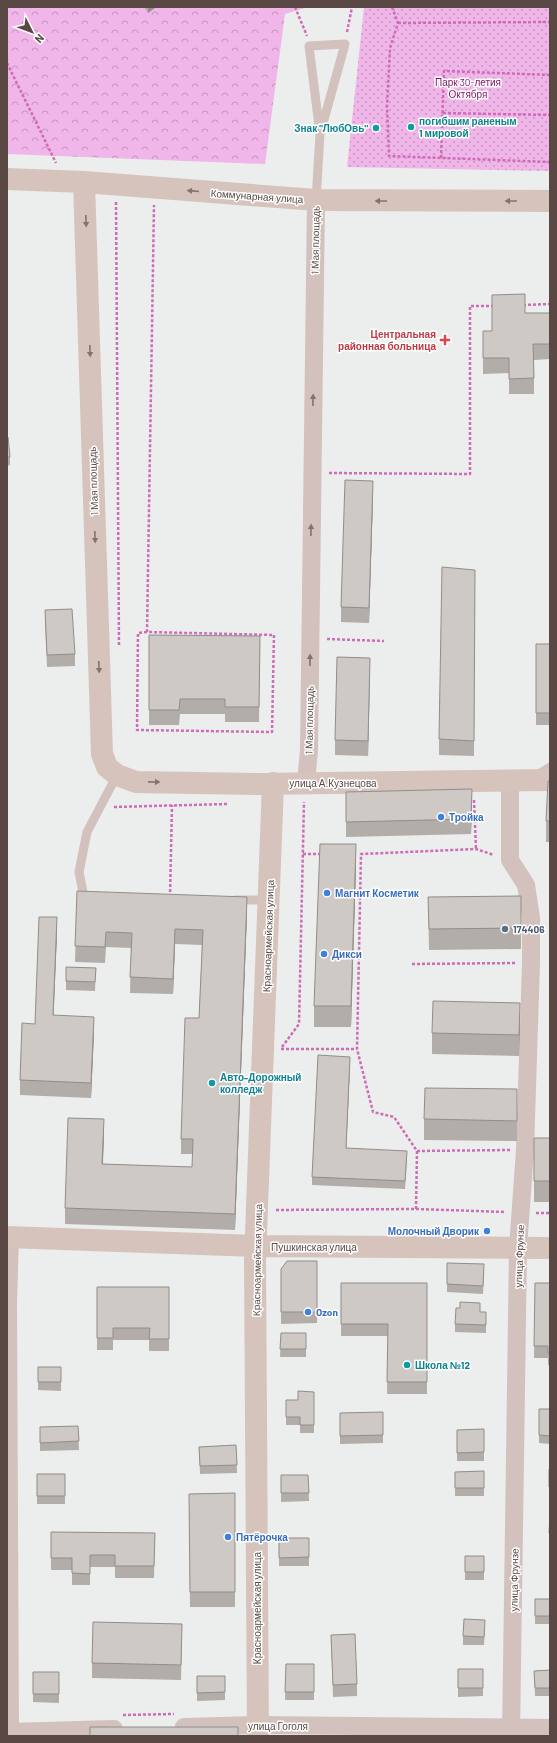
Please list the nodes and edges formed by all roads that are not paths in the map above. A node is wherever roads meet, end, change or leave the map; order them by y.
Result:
1 (320, 134) junction
2 (7, 179) edge
3 (84, 182) junction
4 (316, 200) junction
5 (550, 201) edge
6 (550, 767) edge
7 (117, 775) junction
8 (530, 781) edge
9 (274, 784) junction
10 (305, 793) junction
11 (98, 898) edge
12 (225, 900) edge
13 (269, 900) junction
14 (8, 1237) edge
15 (256, 1246) junction
16 (518, 1248) junction
17 (550, 1248) edge
18 (8, 1426) edge
19 (8, 1643) edge
20 (165, 1728) edge
21 (550, 1728) edge
22 (134, 1729) edge
23 (258, 1731) edge
24 (511, 1732) edge
25 (9, 1734) edge

1 - 1 lane
1 - 4 lane
2 - 3 main road, Коммунарная улица
4 -> 3 main road, Коммунарная улица
3 -> 7 main road, 1 Мая площадь
5 -> 4 main road, Коммунарная улица
10 -> 4 street, 1 Мая площадь
6 - 8 lane
7 -> 9 main road, улица А.Кузнецова
7 - 11 lane
8 - 10 main road, улица А.Кузнецова
8 - 16 street, улица Фрунзе
9 - 10 main road, улица А.Кузнецова
9 - 13 main road, Красноармейская улица
12 - 13 lane
13 - 15 main road, Красноармейская улица
14 - 15 main road, Пушкинская улица
14 - 18 street
15 - 16 main road, Пушкинская улица
15 - 23 main road, Красноармейская улица
16 - 17 main road, Пушкинская улица
16 - 24 street, улица Фрунзе
18 - 19 street
19 - 25 street
20 - 23 street, улица Гоголя
21 - 24 street, улица Гоголя
22 - 25 street
23 - 24 street, улица Гоголя

